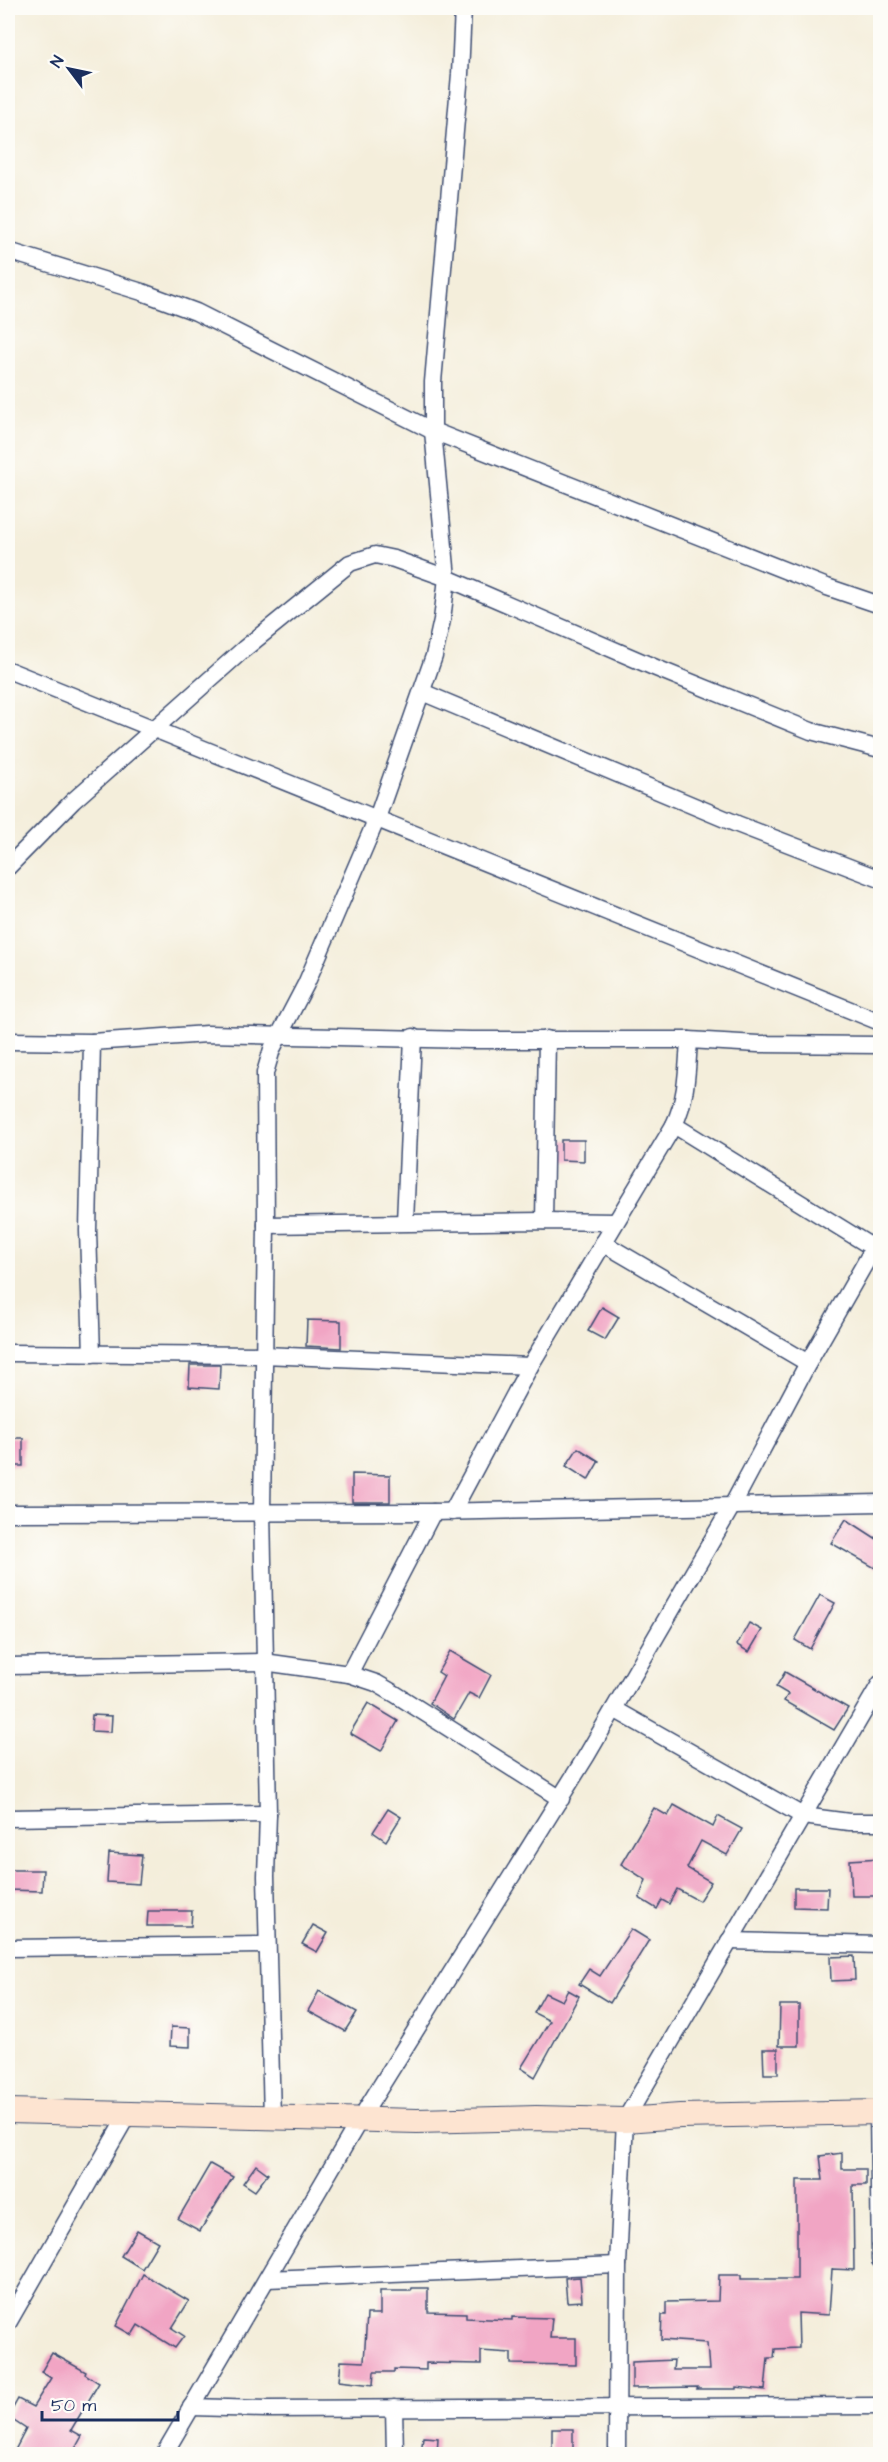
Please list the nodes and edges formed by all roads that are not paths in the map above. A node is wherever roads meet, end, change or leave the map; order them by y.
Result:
1 (463, 8) edge
2 (8, 251) edge
3 (433, 431) junction
4 (447, 578) junction
5 (880, 605) edge
6 (8, 670) edge
7 (422, 693) junction
8 (154, 729) junction
9 (880, 749) edge
10 (377, 818) junction
11 (8, 867) edge
12 (880, 879) edge
13 (880, 1022) edge
14 (279, 1035) junction
15 (413, 1037) junction
16 (547, 1039) junction
17 (689, 1040) junction
18 (8, 1041) edge
19 (92, 1042) junction
20 (880, 1045) edge
21 (674, 1125) junction
22 (544, 1221) junction
23 (405, 1222) junction
24 (615, 1222) junction
25 (266, 1225) junction
26 (603, 1243) junction
27 (878, 1245) edge
28 (8, 1353) edge
29 (92, 1354) junction
30 (263, 1355) junction
31 (808, 1363) junction
32 (530, 1366) junction
33 (880, 1503) edge
34 (732, 1506) junction
35 (261, 1511) junction
36 (8, 1512) edge
37 (433, 1512) junction
38 (452, 1512) junction
39 (264, 1662) junction
40 (8, 1666) edge
41 (350, 1674) junction
42 (880, 1684) edge
43 (614, 1709) junction
44 (561, 1798) junction
45 (268, 1814) junction
46 (803, 1816) junction
47 (8, 1818) edge
48 (880, 1822) edge
49 (729, 1941) junction
50 (267, 1945) junction
51 (880, 1945) edge
52 (8, 1948) edge
53 (8, 2111) edge
54 (879, 2112) edge
55 (128, 2114) junction
56 (272, 2119) junction
57 (625, 2120) junction
58 (359, 2121) junction
59 (880, 2260) edge
60 (618, 2265) junction
61 (267, 2279) junction
62 (8, 2323) edge
63 (616, 2406) junction
64 (880, 2406) edge
65 (191, 2407) junction
66 (394, 2408) junction
67 (164, 2454) edge
68 (395, 2454) edge
69 (617, 2454) edge

1 - 3 street
2 - 3 street
3 - 4 street
3 - 5 street
4 - 7 street
4 - 8 street
4 - 9 street
6 - 8 street
7 - 10 street
7 - 12 street
8 - 10 street
8 - 11 street
10 - 13 street
10 - 14 street
14 - 15 street
14 - 19 street
14 - 25 street
15 - 16 street
15 - 23 street
16 - 17 street
16 - 22 street
17 - 20 street
17 - 21 street
18 - 19 street
19 - 29 street
21 - 24 street
21 - 27 street
22 - 23 street
22 - 24 street
23 - 25 street
24 - 26 street
25 - 30 street
26 - 31 street
26 - 32 street
27 - 31 street
28 - 29 street
29 - 30 street
30 - 32 street
30 - 35 street
31 - 34 street
32 - 38 street
33 - 34 street
34 - 38 street
34 - 43 street
35 - 36 street
35 - 37 street
35 - 39 street
37 - 38 street
37 - 41 street
39 - 40 street
39 - 41 street
39 - 45 street
41 - 44 street
42 - 46 street
43 - 44 street
43 - 46 street
44 - 58 street
45 - 47 street
45 - 50 street
46 - 48 street
46 - 49 street
49 - 51 street
49 - 57 street
50 - 52 street
50 - 56 street
53 - 55 street
54 - 57 street
54 - 59 street
55 - 56 street
55 - 62 street
56 - 58 street
57 - 58 street
57 - 60 street
58 - 61 street
60 - 61 street
60 - 63 street
61 - 65 street
63 - 64 street
63 - 66 street
63 - 69 street
65 - 66 street
65 - 67 street
66 - 68 street

